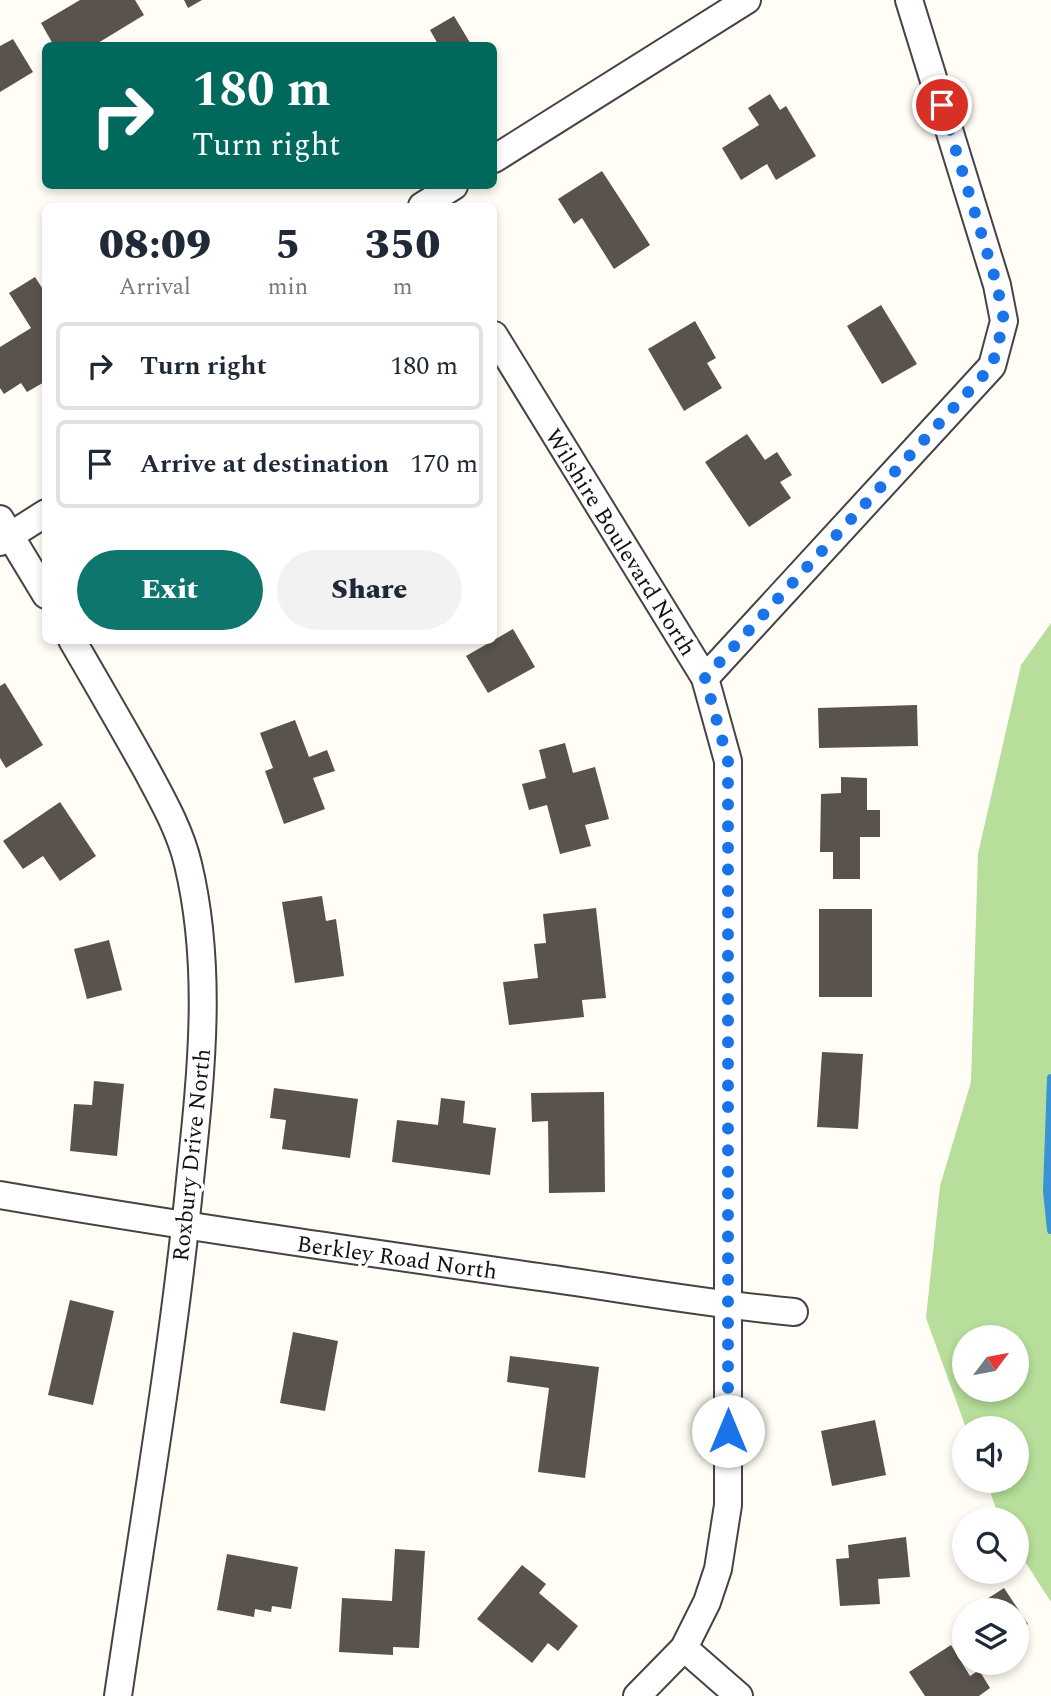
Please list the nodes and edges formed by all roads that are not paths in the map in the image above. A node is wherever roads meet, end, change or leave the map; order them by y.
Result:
1 (747, 0) edge
2 (908, 0) edge
3 (497, 157) edge
4 (449, 189) edge
5 (427, 203) edge
6 (497, 340) edge
7 (42, 515) edge
8 (3, 532) edge
9 (42, 589) edge
10 (74, 644) edge
11 (705, 678) junction
12 (0, 1195) edge
13 (185, 1227) junction
14 (727, 1306) junction
15 (794, 1311) dead end
16 (684, 1648) junction
17 (118, 1696) edge
18 (637, 1696) edge
19 (739, 1696) edge

1 - 3 street
2 - 11 street
4 - 5 street
6 - 11 street, Wilshire Boulevard North
7 - 8 street
8 - 9 street
10 - 13 street, Roxbury Drive North
11 - 14 street, Wilshire Boulevard North
12 - 13 street, Berkley Road North
13 - 14 street, Berkley Road North
13 - 17 street, Roxbury Drive North
14 - 15 street, Berkley Road North
14 - 16 street, Wilshire Boulevard North
16 - 18 street, Wilshire Boulevard North
16 - 19 street

